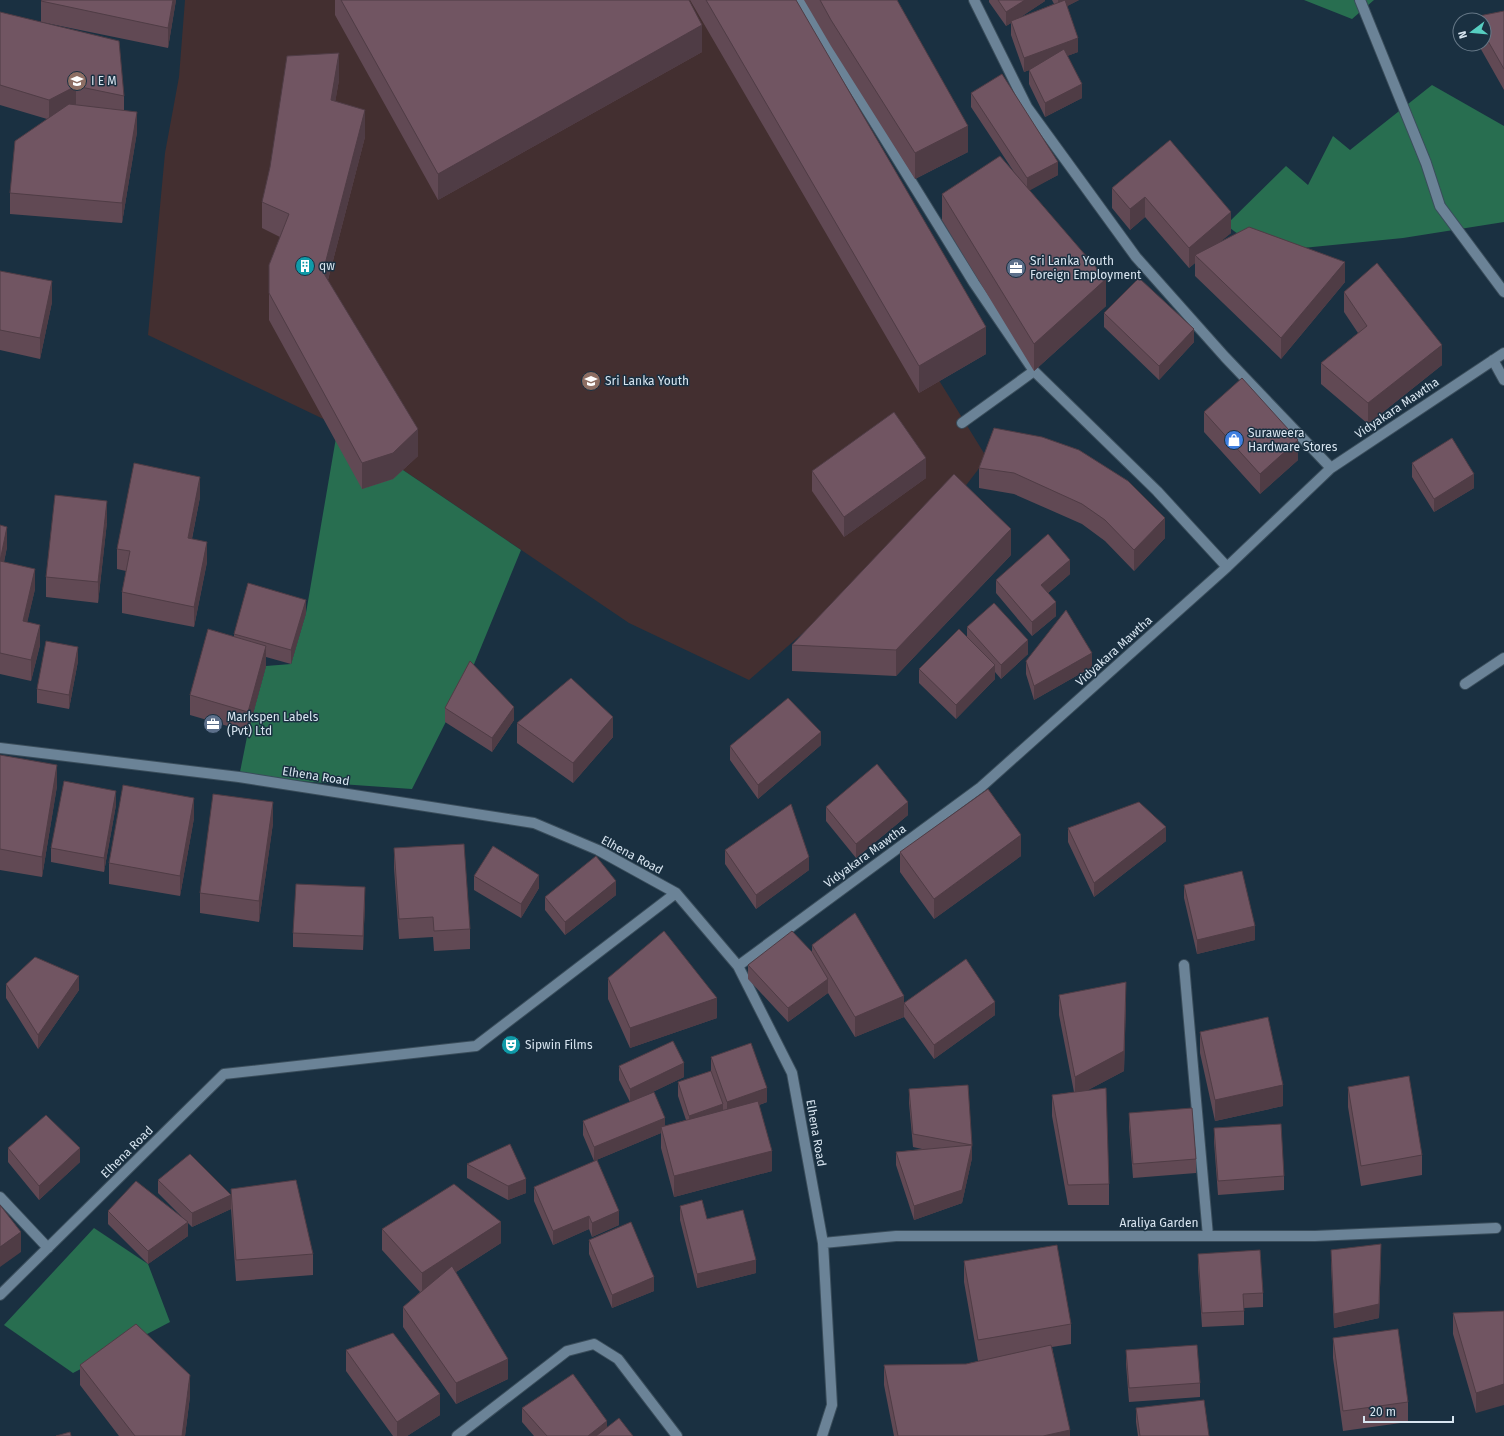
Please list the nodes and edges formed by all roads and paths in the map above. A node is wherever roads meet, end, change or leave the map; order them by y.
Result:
1 (799, 0) edge
2 (974, 0) edge
3 (1360, 0) edge
4 (1504, 292) edge
5 (1504, 353) edge
6 (1492, 360) junction
7 (1034, 371) junction
8 (1504, 380) edge
9 (962, 423) dead end
10 (1331, 468) junction
11 (1227, 566) junction
12 (1504, 658) edge
13 (1464, 684) dead end
14 (0, 748) edge
15 (676, 893) junction
16 (1184, 965) dead end
17 (738, 966) junction
18 (0, 1197) edge
19 (1496, 1228) dead end
20 (1208, 1236) junction
21 (823, 1243) junction
22 (48, 1248) junction
23 (0, 1294) edge
24 (457, 1436) edge
25 (677, 1436) edge
26 (822, 1436) edge

1 - 7 street
2 - 10 street
3 - 4 street
5 - 6 street, Vidyakara Mawtha
6 - 8 street
6 - 10 street, Vidyakara Mawtha
7 - 9 street
7 - 11 street
10 - 11 street, Vidyakara Mawtha
11 - 17 street, Vidyakara Mawtha
12 - 13 street
14 - 15 street, Elhena Road
15 - 17 street, Elhena Road
15 - 22 street, Elhena Road
16 - 20 street
17 - 21 street, Elhena Road
18 - 22 street
19 - 20 street, Araliya Garden
20 - 21 street, Araliya Garden
21 - 26 street, Elhena Road
22 - 23 street, Elhena Road
24 - 25 street

